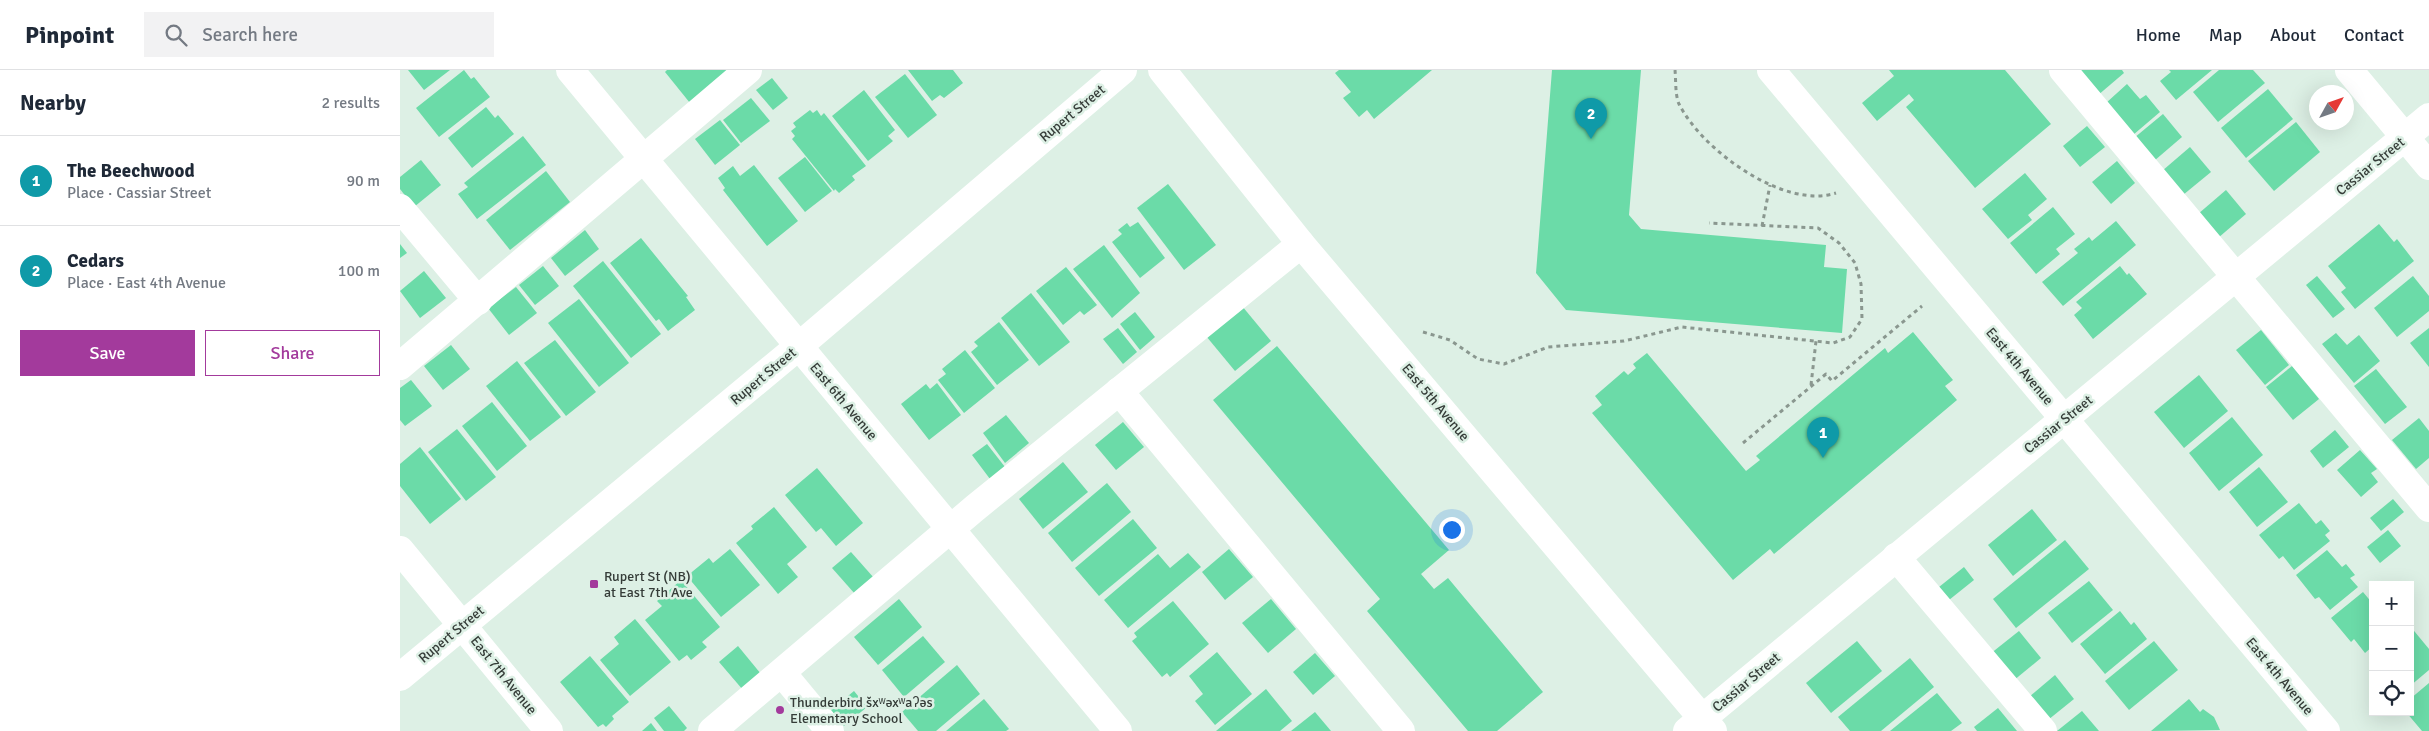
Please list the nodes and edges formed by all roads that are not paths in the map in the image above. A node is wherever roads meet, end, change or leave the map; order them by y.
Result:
1 (570, 70) edge
2 (748, 70) edge
3 (1123, 70) edge
4 (1162, 70) edge
5 (1771, 70) edge
6 (2063, 70) edge
7 (2349, 70) edge
8 (2429, 117) edge
9 (2405, 137) junction
10 (644, 158) junction
11 (2429, 166) edge
12 (400, 208) edge
13 (1301, 244) junction
14 (2235, 276) junction
15 (478, 301) junction
16 (799, 346) junction
17 (400, 366) edge
18 (1119, 390) junction
19 (2064, 419) junction
20 (2429, 508) edge
21 (951, 530) junction
22 (400, 550) edge
23 (1896, 557) junction
24 (462, 624) junction
25 (782, 673) junction
26 (400, 677) edge
27 (1701, 727) edge
28 (549, 731) edge
29 (712, 731) edge
30 (830, 731) edge
31 (1118, 731) edge
32 (1401, 731) edge
33 (2043, 731) edge
34 (2326, 731) edge

1 - 10 street, East 6th Avenue
2 - 10 street
3 - 16 street, Rupert Street
4 - 13 street, East 5th Avenue
5 - 19 street, East 4th Avenue
6 - 14 street
7 - 9 street
8 - 9 street, Cassiar Street
9 - 11 street
9 - 14 street, Cassiar Street
10 - 15 street
10 - 16 street, East 6th Avenue
12 - 15 street
13 - 18 street
13 - 27 street, East 5th Avenue
14 - 19 street, Cassiar Street
14 - 20 street
15 - 17 street
16 - 21 street, East 6th Avenue
16 - 24 street, Rupert Street
18 - 21 street
18 - 32 street
19 - 23 street, Cassiar Street
19 - 34 street, East 4th Avenue
21 - 25 street
21 - 31 street, East 6th Avenue
22 - 24 street, East 7th Avenue
23 - 27 street, Cassiar Street
23 - 33 street
24 - 26 street, Rupert Street
24 - 28 street, East 7th Avenue
25 - 29 street
25 - 30 street

